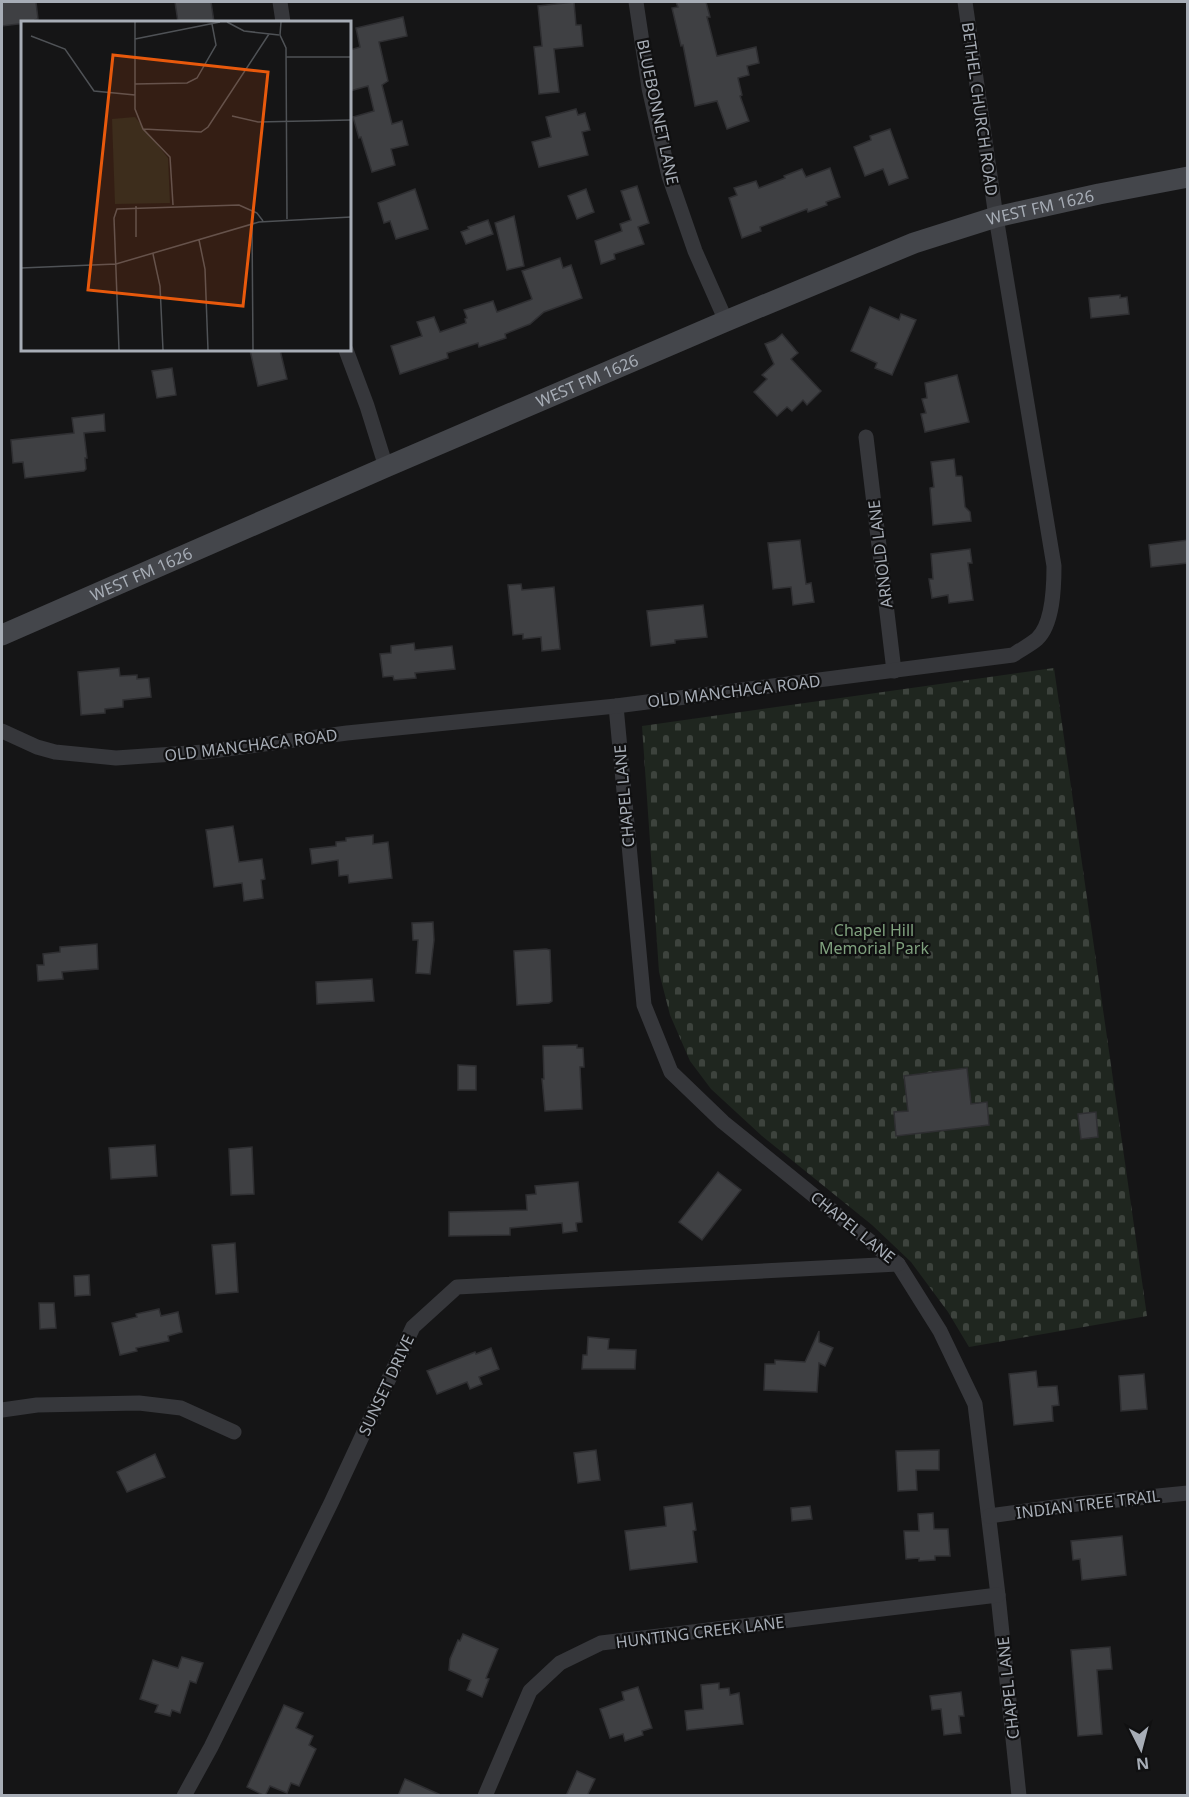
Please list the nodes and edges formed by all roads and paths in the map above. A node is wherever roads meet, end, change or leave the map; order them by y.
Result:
1 (280, 2) edge
2 (636, 2) edge
3 (965, 2) edge
4 (283, 21) edge
5 (1188, 177) edge
6 (996, 217) junction
7 (726, 321) junction
8 (346, 351) edge
9 (866, 437) dead end
10 (387, 467) junction
11 (2, 635) edge
12 (894, 671) junction
13 (616, 706) junction
14 (2, 731) edge
15 (898, 1264) junction
16 (2, 1410) edge
17 (234, 1432) dead end
18 (1188, 1493) edge
19 (989, 1516) junction
20 (998, 1595) junction
21 (184, 1796) edge
22 (485, 1796) edge
23 (1019, 1796) edge

1 - 4 street
2 - 7 street, BLUEBONNET LANE
3 - 6 street, BETHEL CHURCH ROAD
5 - 6 main road, WEST FM 1626
6 - 7 main road, WEST FM 1626
6 - 12 street, OLD MANCHACA ROAD
7 - 10 main road, WEST FM 1626
8 - 10 street
9 - 12 street, ARNOLD LANE
10 - 11 main road, WEST FM 1626
12 - 13 street, OLD MANCHACA ROAD
13 - 14 street, OLD MANCHACA ROAD
13 - 15 street, CHAPEL LANE
15 - 19 street, CHAPEL LANE
15 - 21 street, SUNSET DRIVE
16 - 17 street
18 - 19 street, INDIAN TREE TRAIL
19 - 20 street, CHAPEL LANE
20 - 22 street, HUNTING CREEK LANE
20 - 23 street, CHAPEL LANE

